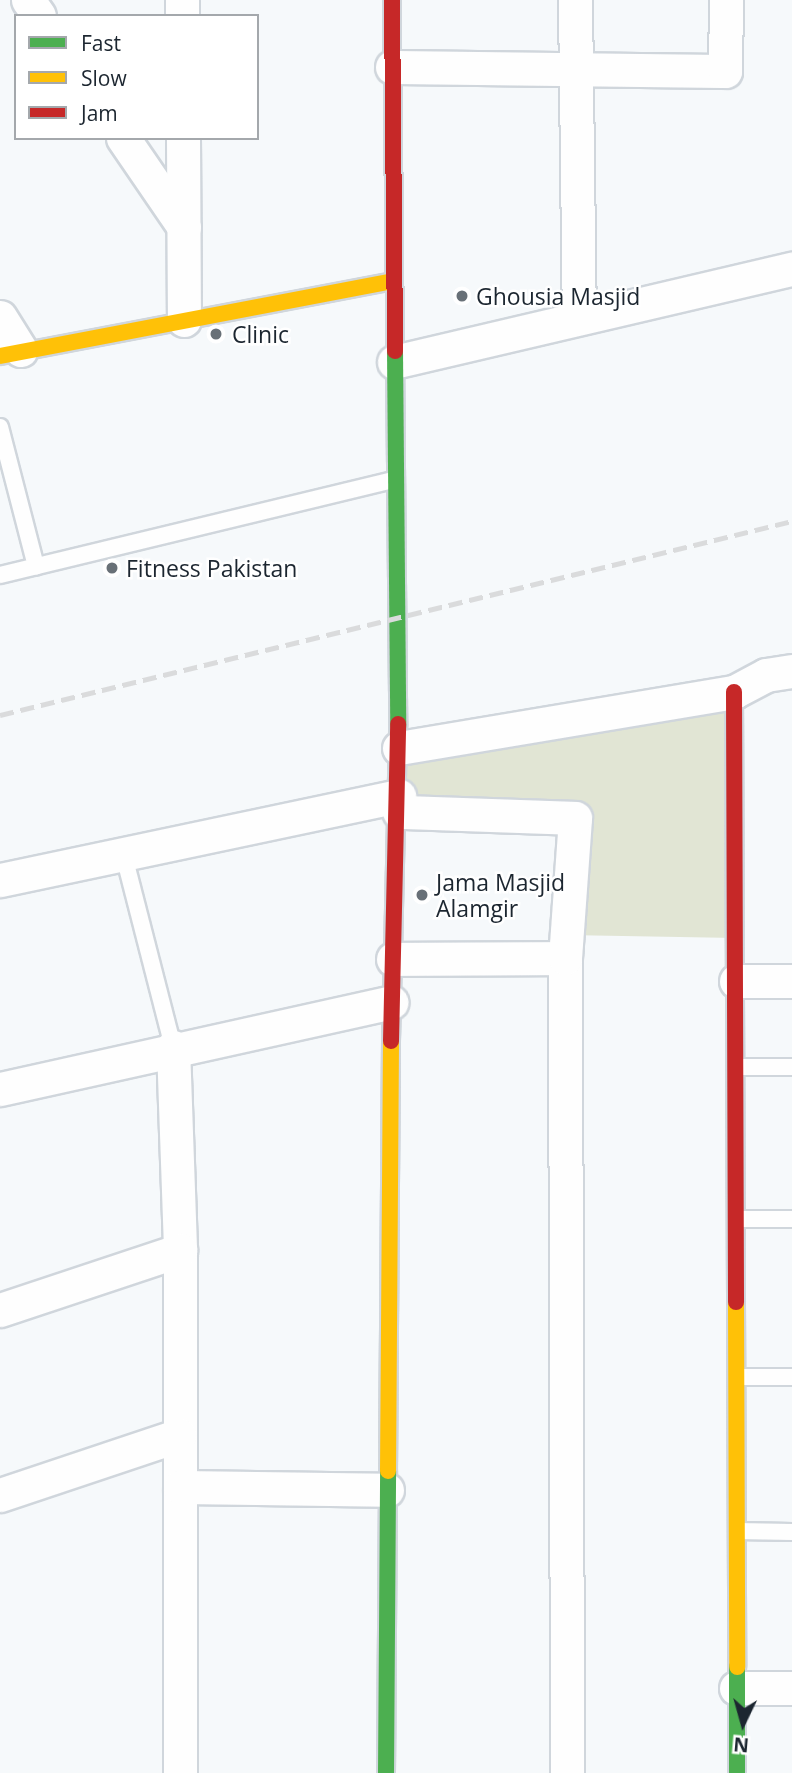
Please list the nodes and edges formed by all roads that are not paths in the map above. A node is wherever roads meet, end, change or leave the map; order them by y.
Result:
1 (392, 0) edge
2 (575, 0) edge
3 (726, 0) edge
4 (392, 67) junction
5 (576, 70) junction
6 (124, 140) edge
7 (183, 140) edge
8 (184, 227) junction
9 (792, 269) edge
10 (392, 281) junction
11 (0, 317) edge
12 (579, 318) junction
13 (184, 320) junction
14 (11, 353) edge
15 (394, 362) junction
16 (0, 427) edge
17 (396, 479) junction
18 (36, 566) junction
19 (0, 575) edge
20 (792, 671) edge
21 (734, 692) junction
22 (399, 748) junction
23 (399, 804) junction
24 (123, 852) junction
25 (0, 880) edge
26 (565, 958) junction
27 (393, 959) junction
28 (736, 981) junction
29 (792, 981) edge
30 (391, 1002) junction
31 (173, 1047) junction
32 (736, 1067) junction
33 (792, 1067) edge
34 (0, 1089) edge
35 (736, 1219) junction
36 (792, 1219) edge
37 (180, 1250) junction
38 (0, 1310) edge
39 (737, 1377) junction
40 (792, 1377) edge
41 (180, 1435) junction
42 (180, 1487) junction
43 (387, 1490) junction
44 (0, 1494) edge
45 (737, 1531) junction
46 (792, 1532) edge
47 (736, 1688) junction
48 (792, 1688) edge
49 (180, 1773) edge
50 (386, 1773) edge
51 (567, 1773) edge
52 (737, 1773) edge

1 - 4 street
2 - 5 street
3 - 5 street
4 - 5 street
4 - 10 street
5 - 12 street
6 - 8 street
7 - 8 street
8 - 13 street
9 - 12 street
10 - 13 street
10 - 15 street
11 - 14 street
12 - 15 street
13 - 14 street
15 - 17 street
16 - 18 lane
17 - 18 lane
17 - 22 street
18 - 19 lane
20 - 21 street
21 - 22 street
21 - 28 street
22 - 23 street
23 - 24 street
23 - 26 street
23 - 27 street
24 - 25 street
24 - 31 lane
26 - 27 street
26 - 51 street
27 - 30 street
28 - 29 street
28 - 32 street
30 - 31 street
30 - 43 street
31 - 34 street
31 - 37 street
32 - 33 lane
32 - 35 street
35 - 36 lane
35 - 39 street
37 - 38 street
37 - 41 street
39 - 40 lane
39 - 45 street
41 - 42 street
41 - 44 street
42 - 43 street
42 - 49 street
43 - 50 street
45 - 46 lane
45 - 47 street
47 - 48 street
47 - 52 street

